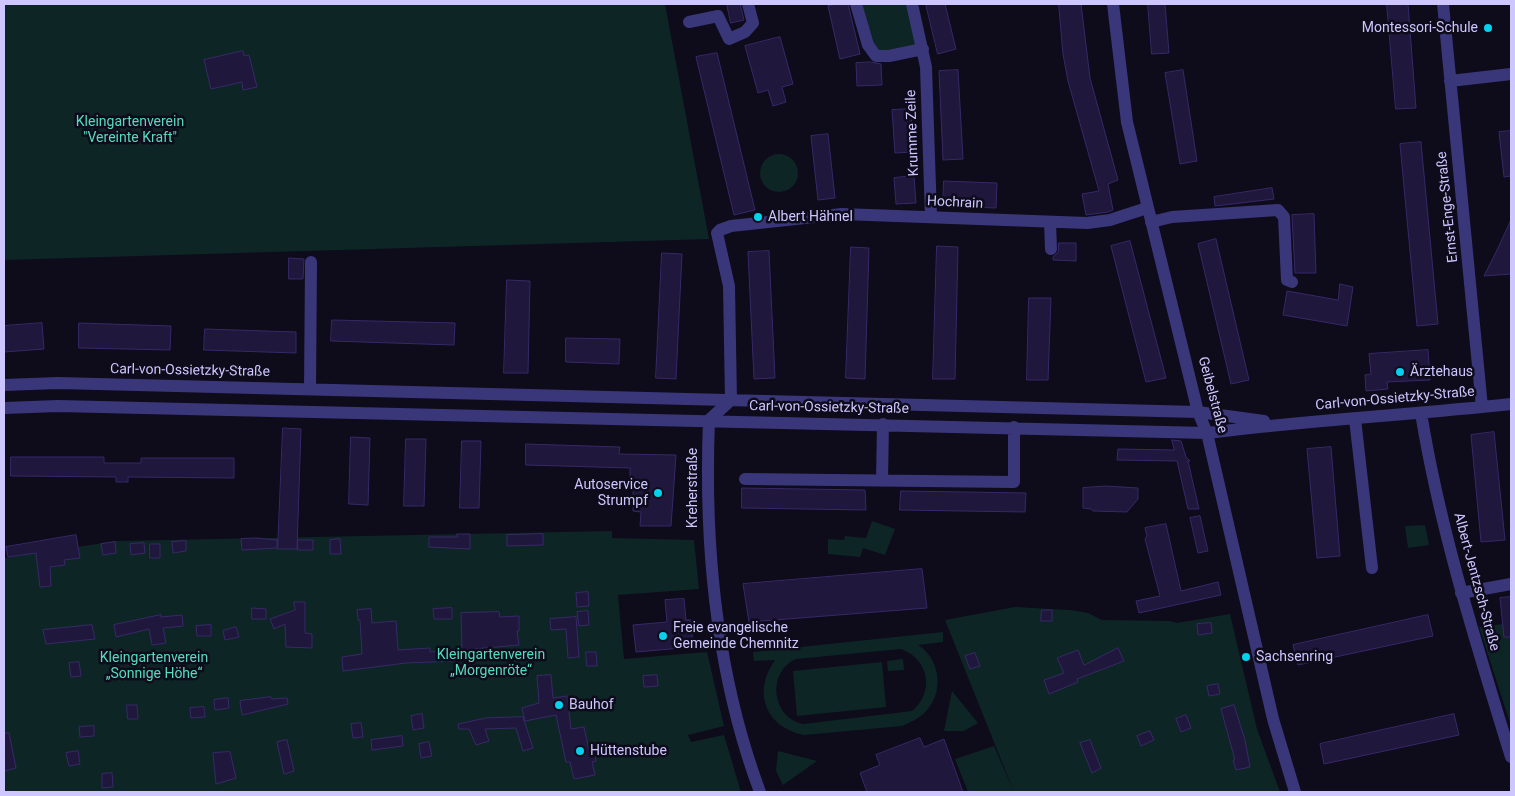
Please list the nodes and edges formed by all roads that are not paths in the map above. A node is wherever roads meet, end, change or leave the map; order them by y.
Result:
1 (748, 4) edge
2 (856, 4) edge
3 (912, 4) edge
4 (1113, 4) edge
5 (1443, 4) edge
6 (689, 22) dead end
7 (923, 49) junction
8 (1511, 74) edge
9 (1450, 80) junction
10 (1147, 208) junction
11 (931, 217) junction
12 (1050, 222) junction
13 (1151, 222) junction
14 (1051, 249) dead end
15 (311, 262) dead end
16 (1292, 282) dead end
17 (4, 385) edge
18 (310, 389) junction
19 (375, 391) junction
20 (732, 400) junction
21 (1511, 404) edge
22 (1482, 407) junction
23 (4, 408) edge
24 (1198, 412) junction
25 (375, 413) junction
26 (1421, 413) junction
27 (1355, 419) junction
28 (710, 420) junction
29 (1281, 423) junction
30 (883, 424) junction
31 (1014, 427) junction
32 (1207, 433) junction
33 (746, 479) dead end
34 (882, 480) junction
35 (1372, 568) dead end
36 (1511, 584) edge
37 (1461, 593) junction
38 (1511, 757) edge
39 (760, 792) edge
40 (1295, 792) edge

1 - 6 street
2 - 7 street
3 - 7 street, Krumme Zeile
4 - 10 street, Geibelstraße
5 - 9 street, Ernst-Enge-Straße
7 - 11 street, Krumme Zeile
8 - 9 street
9 - 22 street, Ernst-Enge-Straße
10 - 12 street, Hochrain
10 - 13 street, Geibelstraße
11 - 12 street, Hochrain
11 - 20 street, Hochrain
12 - 14 street
13 - 16 street
13 - 24 street, Geibelstraße
15 - 18 street
17 - 18 street, Carl-von-Ossietzky-Straße
18 - 19 street, Carl-von-Ossietzky-Straße
19 - 20 street, Carl-von-Ossietzky-Straße
19 - 25 street
20 - 24 street, Carl-von-Ossietzky-Straße
20 - 28 street
21 - 22 street, Carl-von-Ossietzky-Straße
22 - 26 street, Carl-von-Ossietzky-Straße
23 - 25 street, Carl-von-Ossietzky-Straße
24 - 29 street, Carl-von-Ossietzky-Straße
24 - 32 street, Geibelstraße
25 - 28 street, Carl-von-Ossietzky-Straße
26 - 27 street, Carl-von-Ossietzky-Straße
26 - 37 street, Albert-Jentzsch-Straße
27 - 29 street, Carl-von-Ossietzky-Straße
27 - 35 street
28 - 30 street, Carl-von-Ossietzky-Straße
28 - 39 street, Kreherstraße
29 - 32 street, Carl-von-Ossietzky-Straße
30 - 31 street, Carl-von-Ossietzky-Straße
30 - 34 street
31 - 32 street, Carl-von-Ossietzky-Straße
31 - 34 street
32 - 40 street, Geibelstraße
33 - 34 street
36 - 37 street
37 - 38 street, Albert-Jentzsch-Straße

